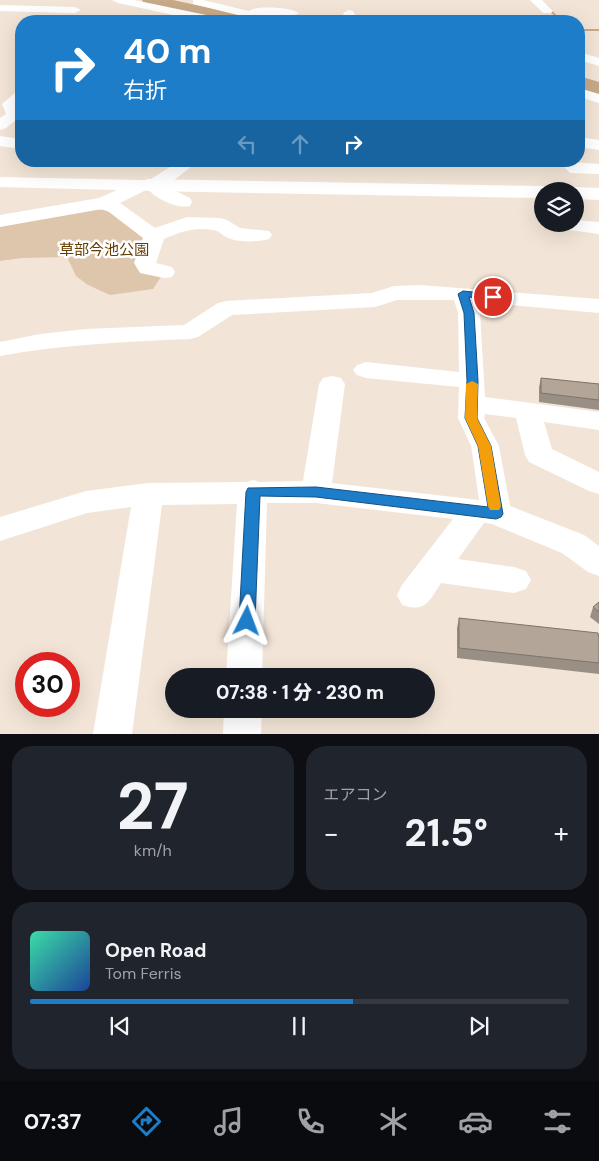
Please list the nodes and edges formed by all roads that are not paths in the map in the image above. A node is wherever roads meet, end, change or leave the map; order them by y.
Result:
1 (118, 0) edge
2 (183, 0) edge
3 (536, 0) edge
4 (232, 5) edge
5 (0, 8) edge
6 (75, 10) dead end
7 (547, 11) dead end
8 (293, 12) dead end
9 (243, 13) junction
10 (188, 15) edge
11 (251, 15) edge
12 (585, 58) edge
13 (599, 62) edge
14 (585, 94) edge
15 (15, 99) edge
16 (599, 99) edge
17 (0, 125) edge
18 (0, 142) edge
19 (15, 143) edge
20 (585, 143) edge
21 (599, 146) edge
22 (180, 167) edge
23 (574, 167) edge
24 (599, 169) edge
25 (0, 182) edge
26 (148, 185) junction
27 (534, 192) edge
28 (584, 193) edge
29 (599, 194) edge
30 (183, 202) dead end
31 (104, 203) junction
32 (0, 221) edge
33 (584, 227) edge
34 (599, 228) edge
35 (262, 235) dead end
36 (152, 236) junction
37 (164, 272) dead end
38 (463, 294) junction
39 (599, 306) edge
40 (0, 349) edge
41 (366, 370) dead end
42 (332, 384) dead end
43 (472, 392) junction
44 (527, 411) junction
45 (599, 421) edge
46 (599, 484) edge
47 (253, 492) junction
48 (316, 492) junction
49 (148, 494) junction
50 (486, 512) junction
51 (0, 529) edge
52 (596, 556) edge
53 (433, 569) junction
54 (514, 580) dead end
55 (414, 594) dead end
56 (244, 668) edge
57 (243, 718) edge
58 (112, 734) edge
59 (242, 734) edge

1 - 10 street
2 - 4 street
3 - 7 street
4 - 9 street
5 - 6 street
8 - 9 street
9 - 11 street
12 - 13 street
14 - 16 street
15 - 17 street
18 - 19 street
20 - 21 street
22 - 26 street
23 - 24 street
25 - 26 street
26 - 27 street
26 - 30 street
26 - 31 street
28 - 29 street
31 - 32 street
31 - 36 street
33 - 34 street
35 - 36 street
36 - 37 street
38 - 39 street
38 - 40 street
38 - 43 street
41 - 43 street
42 - 48 street
43 - 44 street
43 - 50 street
44 - 45 street
44 - 46 street
47 - 48 street
47 - 49 street
47 - 56 street
48 - 50 street
49 - 51 street
49 - 58 street
50 - 52 street
50 - 53 street
53 - 54 street
53 - 55 street
57 - 59 street

